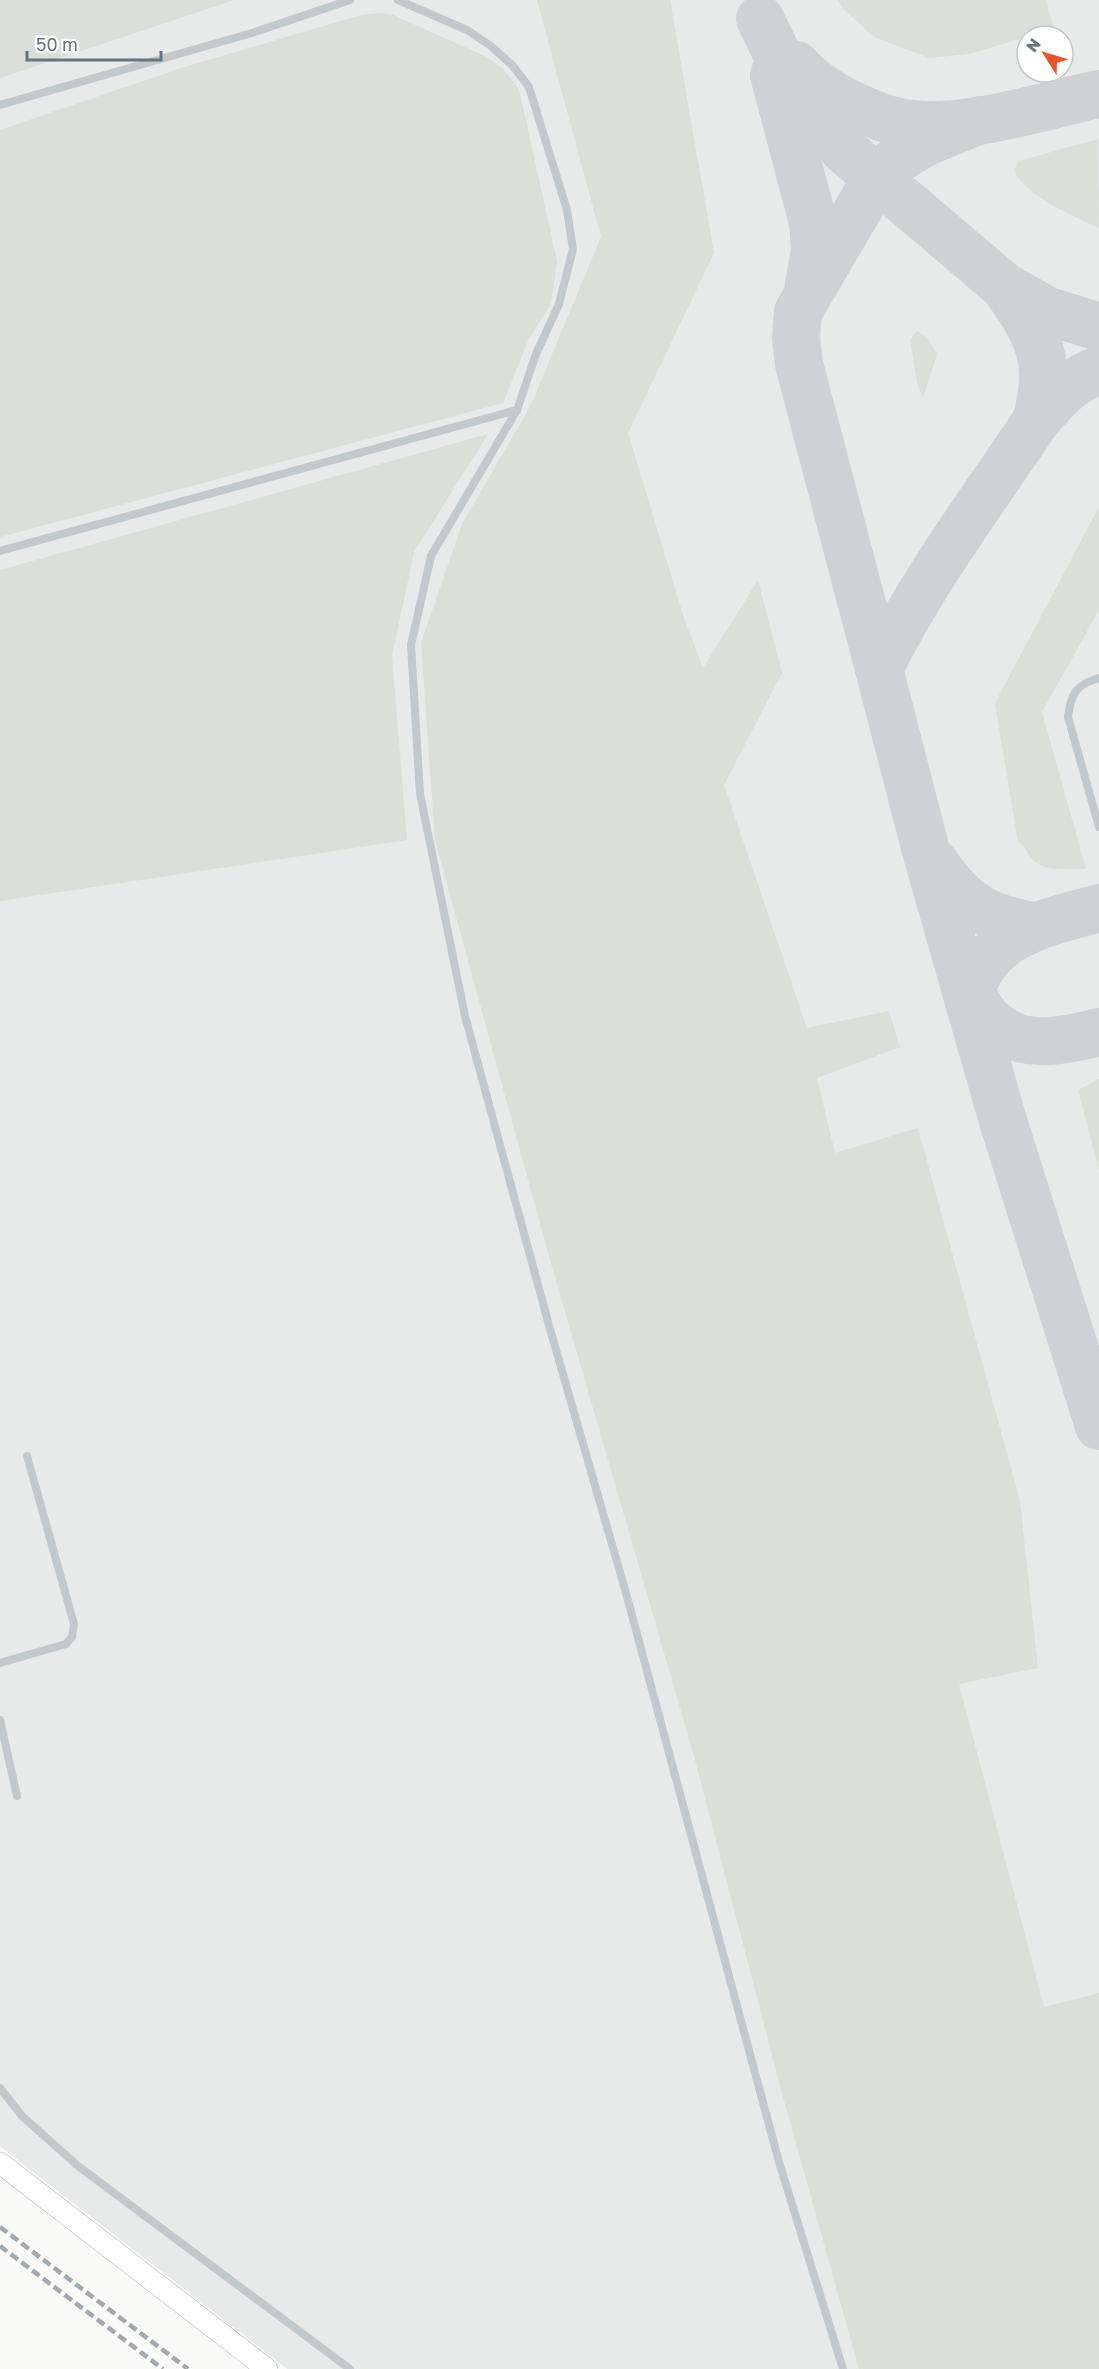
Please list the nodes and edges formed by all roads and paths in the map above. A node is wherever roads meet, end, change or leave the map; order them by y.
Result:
1 (351, 0) edge
2 (398, 0) edge
3 (0, 105) edge
4 (517, 410) junction
5 (0, 551) edge
6 (1099, 678) edge
7 (1099, 827) edge
8 (27, 1456) dead end
9 (0, 1663) edge
10 (0, 1720) edge
11 (17, 1797) dead end
12 (0, 2088) edge
13 (0, 2163) edge
14 (267, 2369) edge
15 (350, 2369) edge
16 (843, 2369) edge

1 - 3 lane
2 - 4 lane
4 - 5 lane
4 - 16 lane
6 - 7 lane
8 - 9 lane
10 - 11 lane
12 - 15 lane
13 - 14 street

